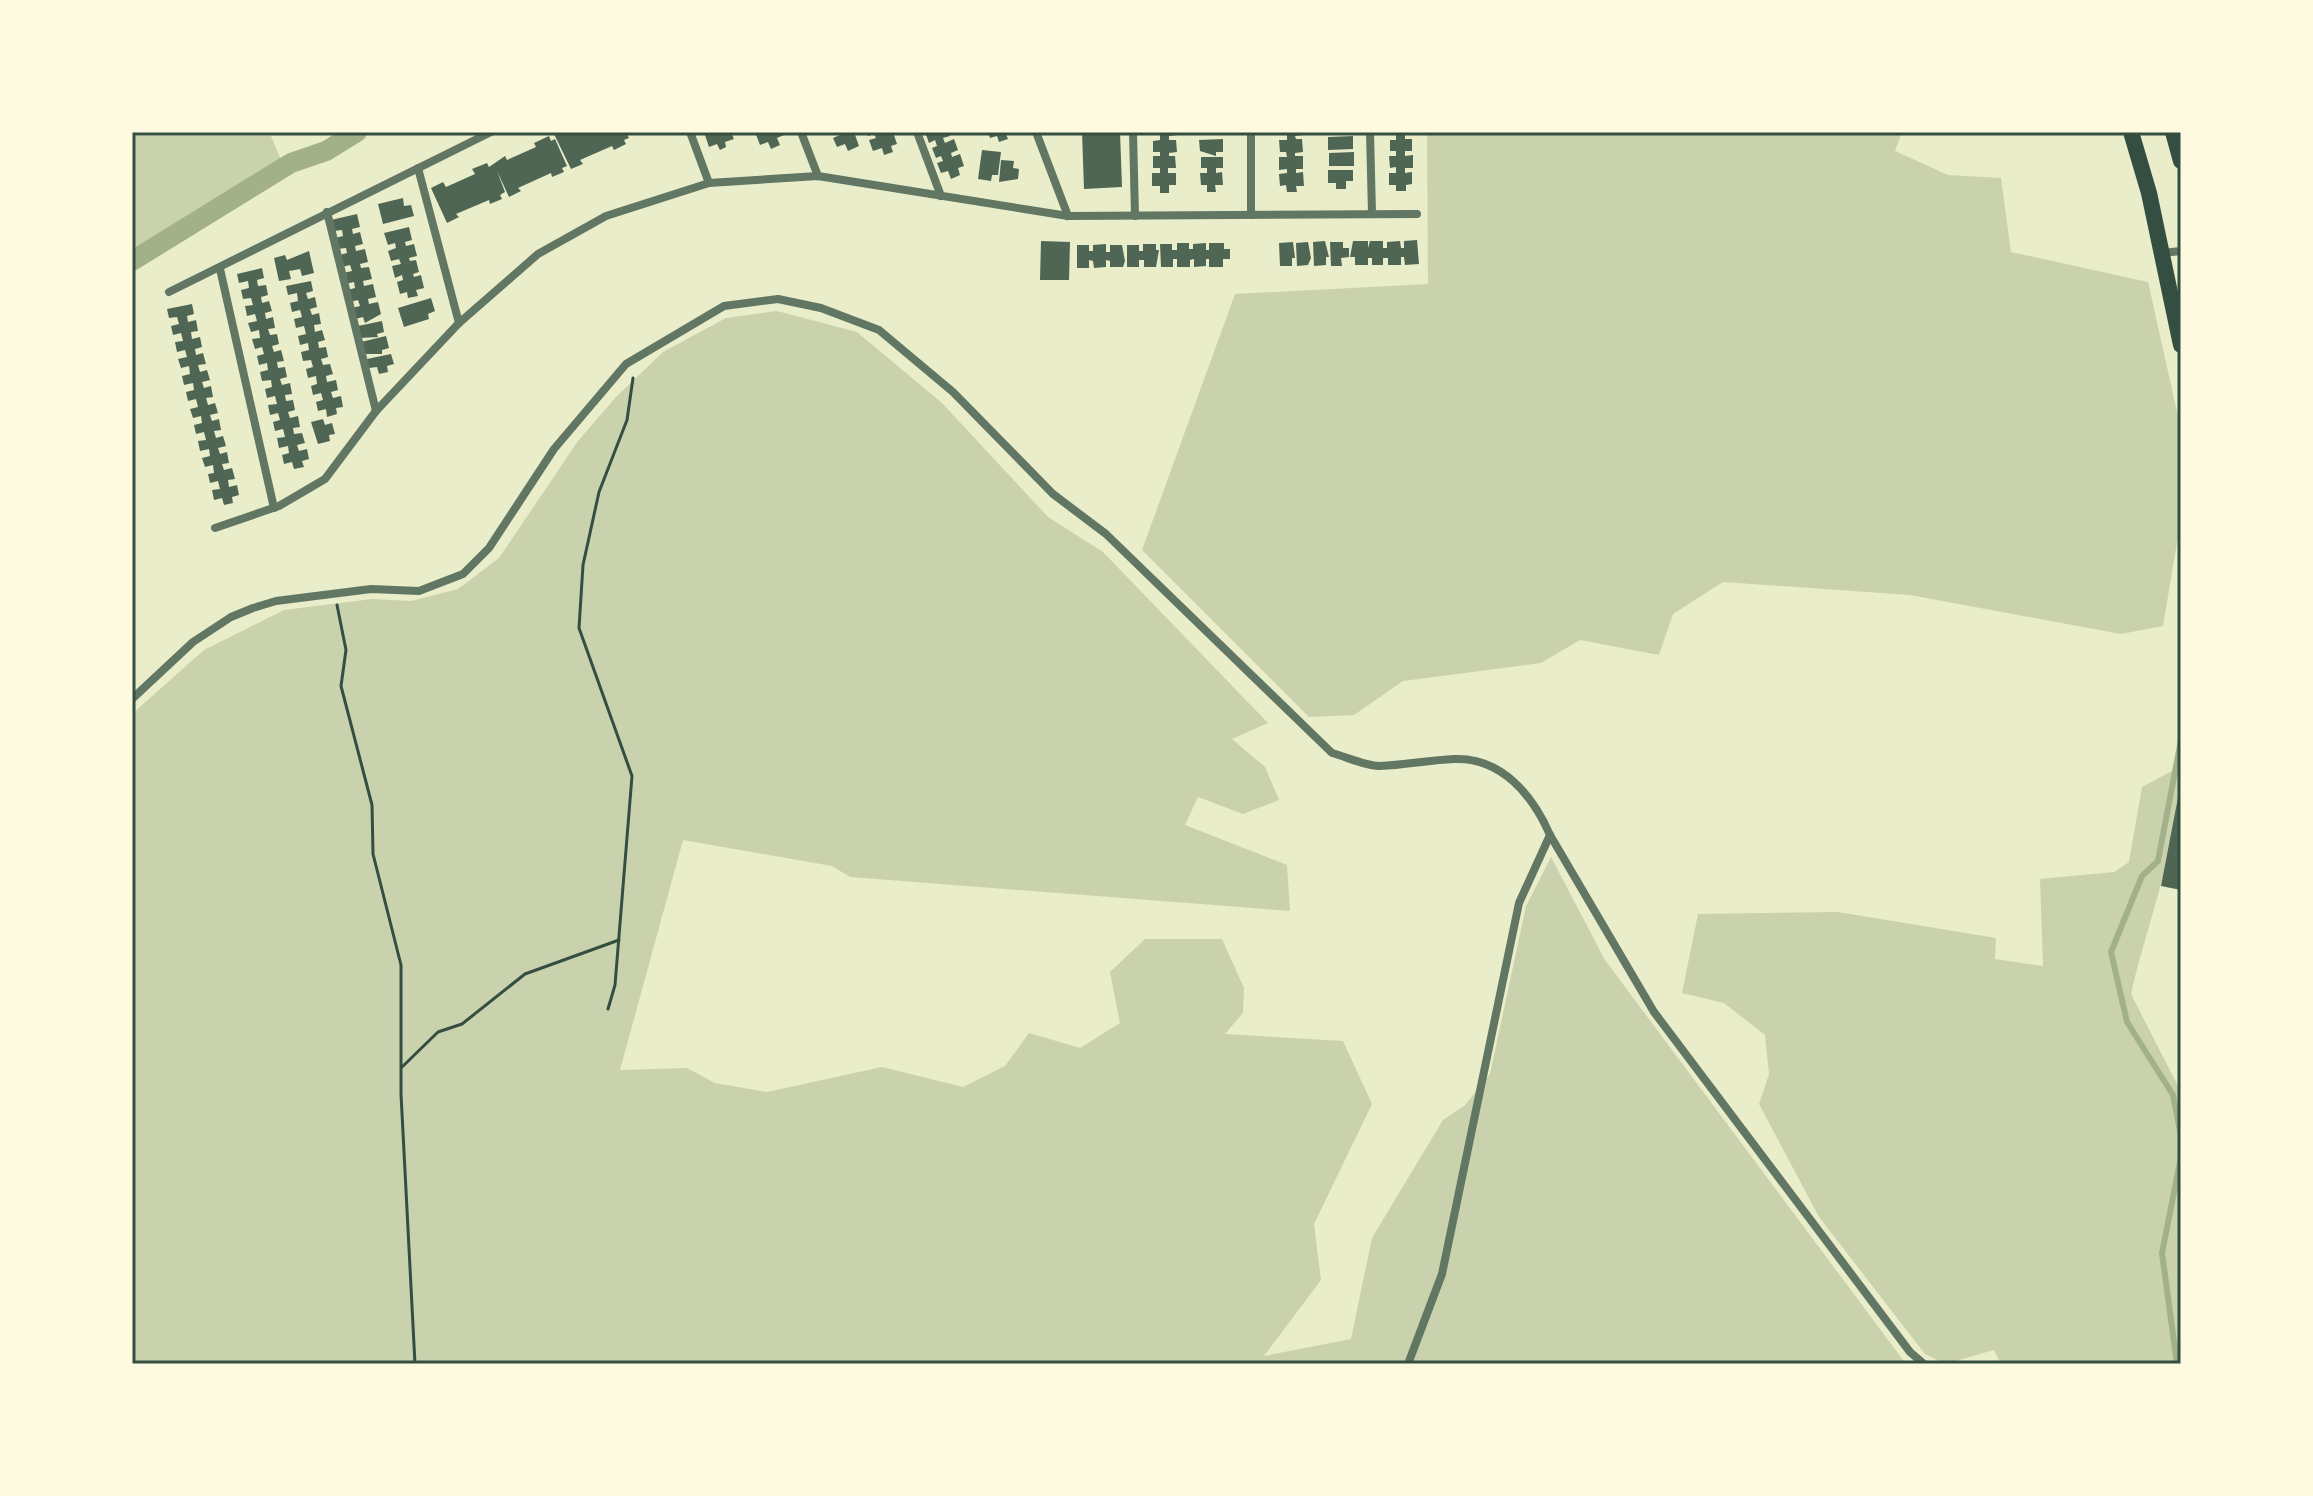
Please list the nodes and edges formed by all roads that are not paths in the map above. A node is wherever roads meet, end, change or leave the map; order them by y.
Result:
1 (491, 132) edge
2 (690, 132) edge
3 (801, 132) edge
4 (917, 132) edge
5 (1036, 132) edge
6 (1133, 132) edge
7 (1251, 132) edge
8 (1370, 132) edge
9 (2131, 132) edge
10 (2173, 132) edge
11 (2181, 161) edge
12 (418, 168) junction
13 (818, 176) junction
14 (709, 183) junction
15 (941, 196) junction
16 (327, 212) junction
17 (1372, 214) junction
18 (1417, 214) dead end
19 (1251, 215) junction
20 (1068, 216) junction
21 (1135, 216) junction
22 (2181, 251) edge
23 (2162, 253) junction
24 (220, 269) junction
25 (169, 292) dead end
26 (459, 323) junction
27 (2181, 345) edge
28 (376, 411) junction
29 (274, 508) junction
30 (215, 528) dead end
31 (132, 699) edge
32 (1550, 835) junction
33 (1408, 1364) edge
34 (1924, 1364) edge

1 - 12 street
2 - 14 street
3 - 13 street
4 - 15 street
5 - 20 street
6 - 21 street
7 - 19 street
8 - 17 street
9 - 23 main road
10 - 11 main road
12 - 16 street
12 - 26 street
13 - 14 street
13 - 15 street
14 - 26 street
15 - 20 street
16 - 24 street
16 - 28 street
17 - 18 street
17 - 19 street
19 - 21 street
20 - 21 street
22 - 23 street
23 - 27 main road
24 - 25 street
24 - 29 street
26 - 28 street
28 - 29 street
29 - 30 street
31 - 32 street
32 - 33 street
32 - 34 street

